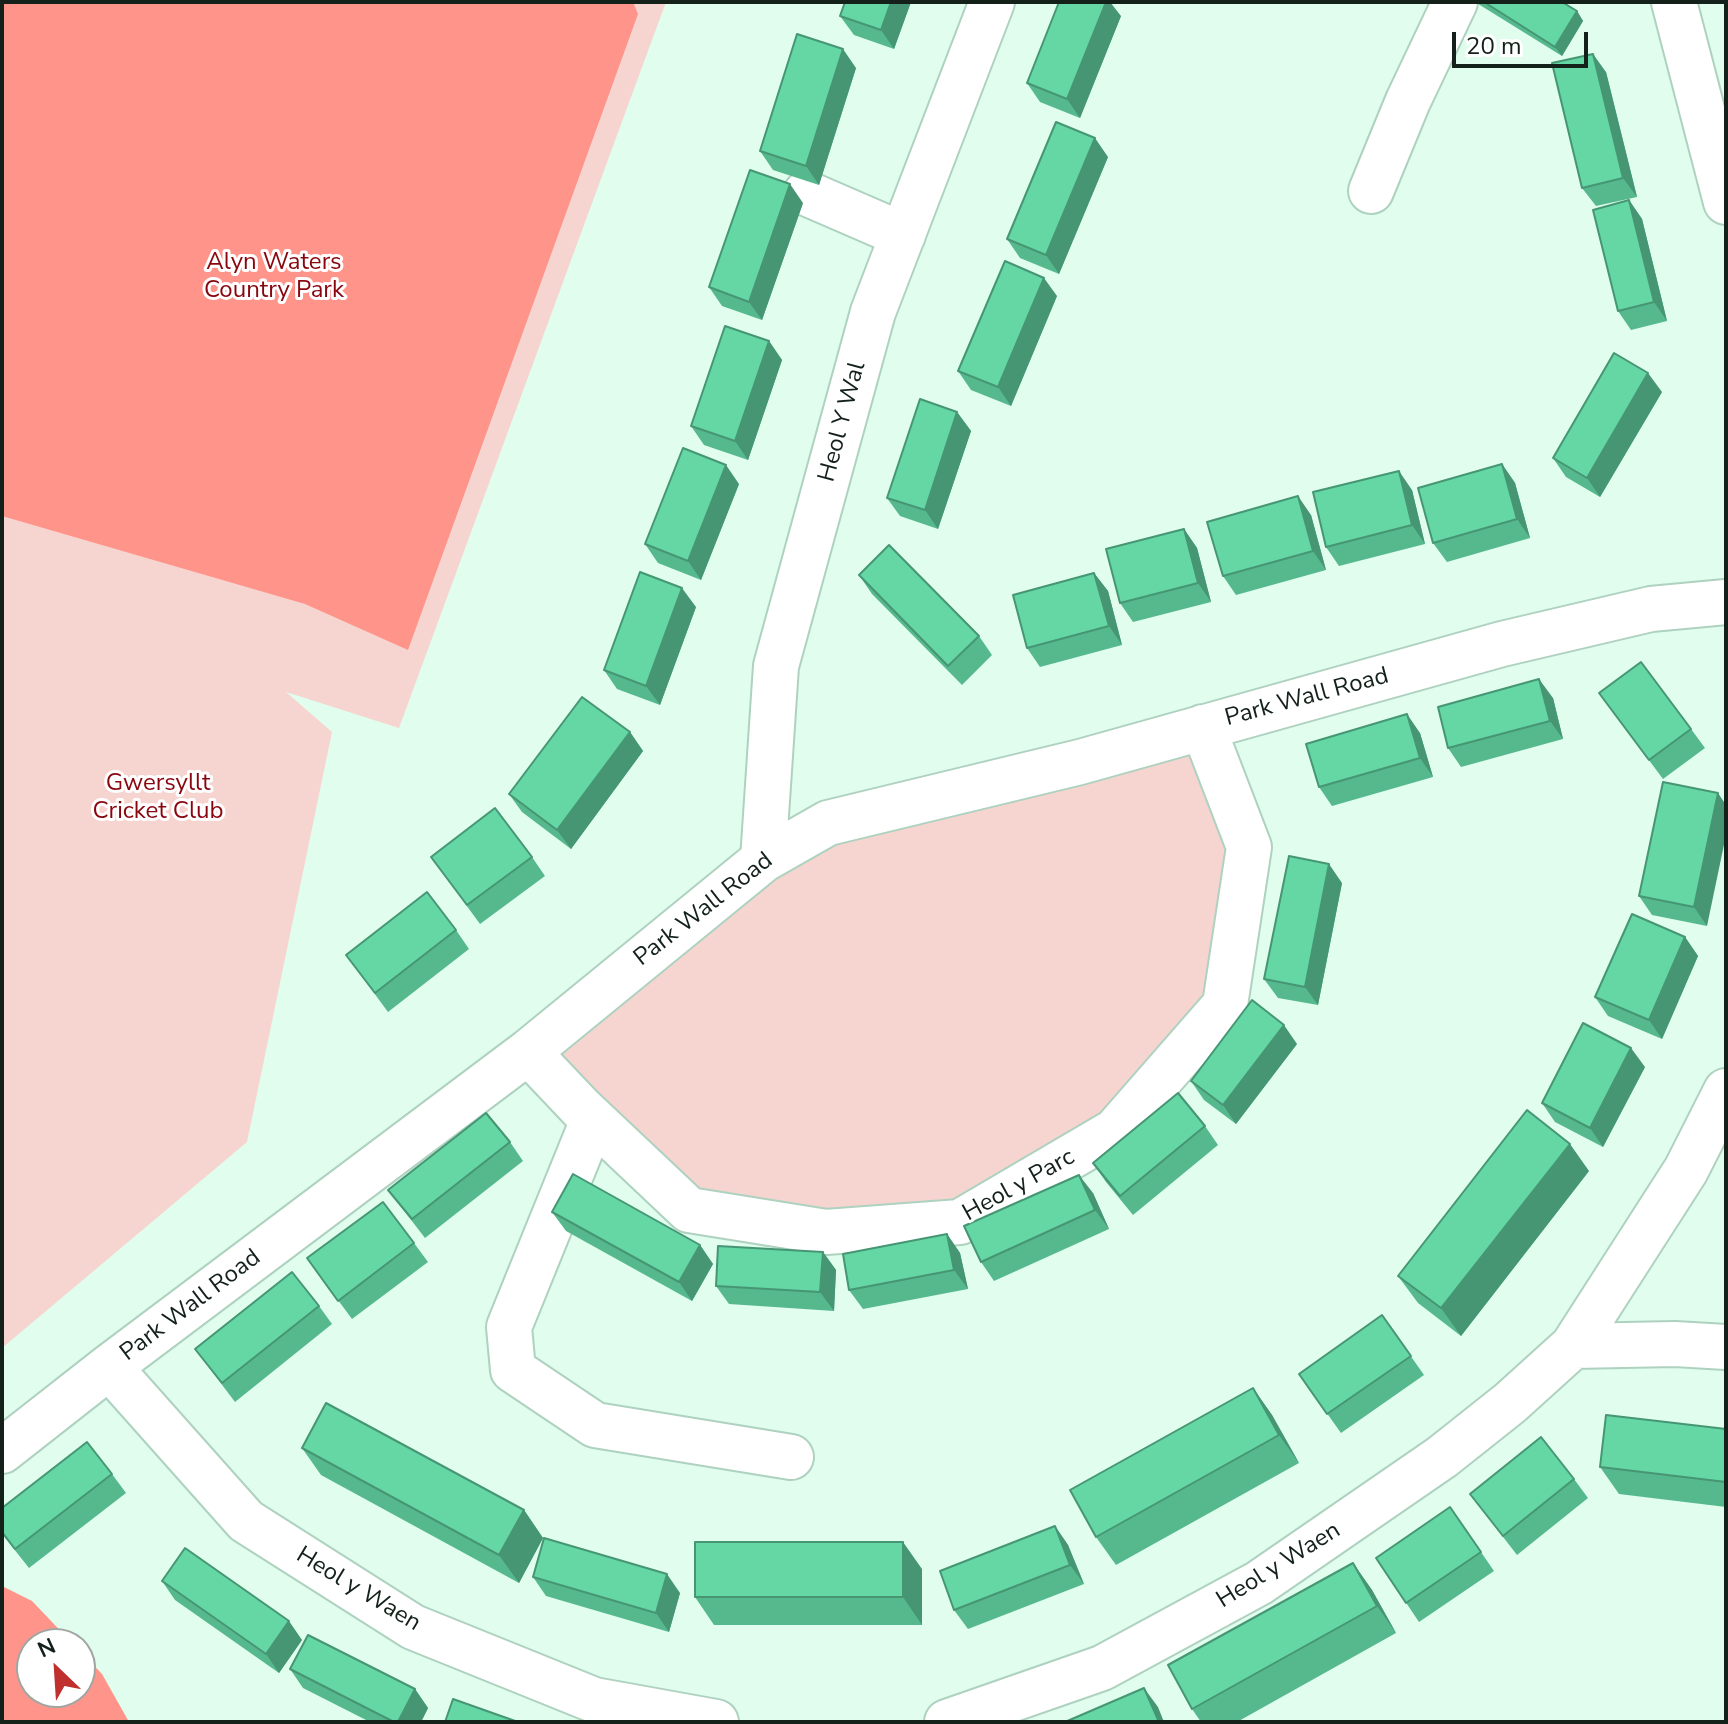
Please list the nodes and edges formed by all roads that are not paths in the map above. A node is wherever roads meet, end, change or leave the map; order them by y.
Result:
1 (992, 2) edge
2 (1455, 2) edge
3 (1674, 2) edge
4 (1371, 191) dead end
5 (806, 193) dead end
6 (1726, 202) edge
7 (903, 235) junction
8 (1726, 602) edge
9 (1203, 727) junction
10 (763, 860) junction
11 (528, 1052) junction
12 (1726, 1091) edge
13 (593, 1120) junction
14 (1573, 1346) junction
15 (1726, 1347) edge
16 (109, 1367) junction
17 (2, 1451) edge
18 (791, 1457) dead end
19 (716, 1722) edge
20 (947, 1722) edge

1 - 7 street, Heol Y Wal
2 - 4 street
3 - 6 street
5 - 7 street
7 - 10 street, Heol Y Wal
8 - 9 street, Park Wall Road
9 - 10 street, Park Wall Road
9 - 13 street, Heol y Parc
10 - 11 street, Park Wall Road
11 - 13 street, Heol y Parc
11 - 16 street, Park Wall Road
12 - 14 street, Heol y Waen
13 - 18 street
14 - 15 street
14 - 20 street, Heol y Waen
16 - 17 street, Park Wall Road
16 - 19 street, Heol y Waen

